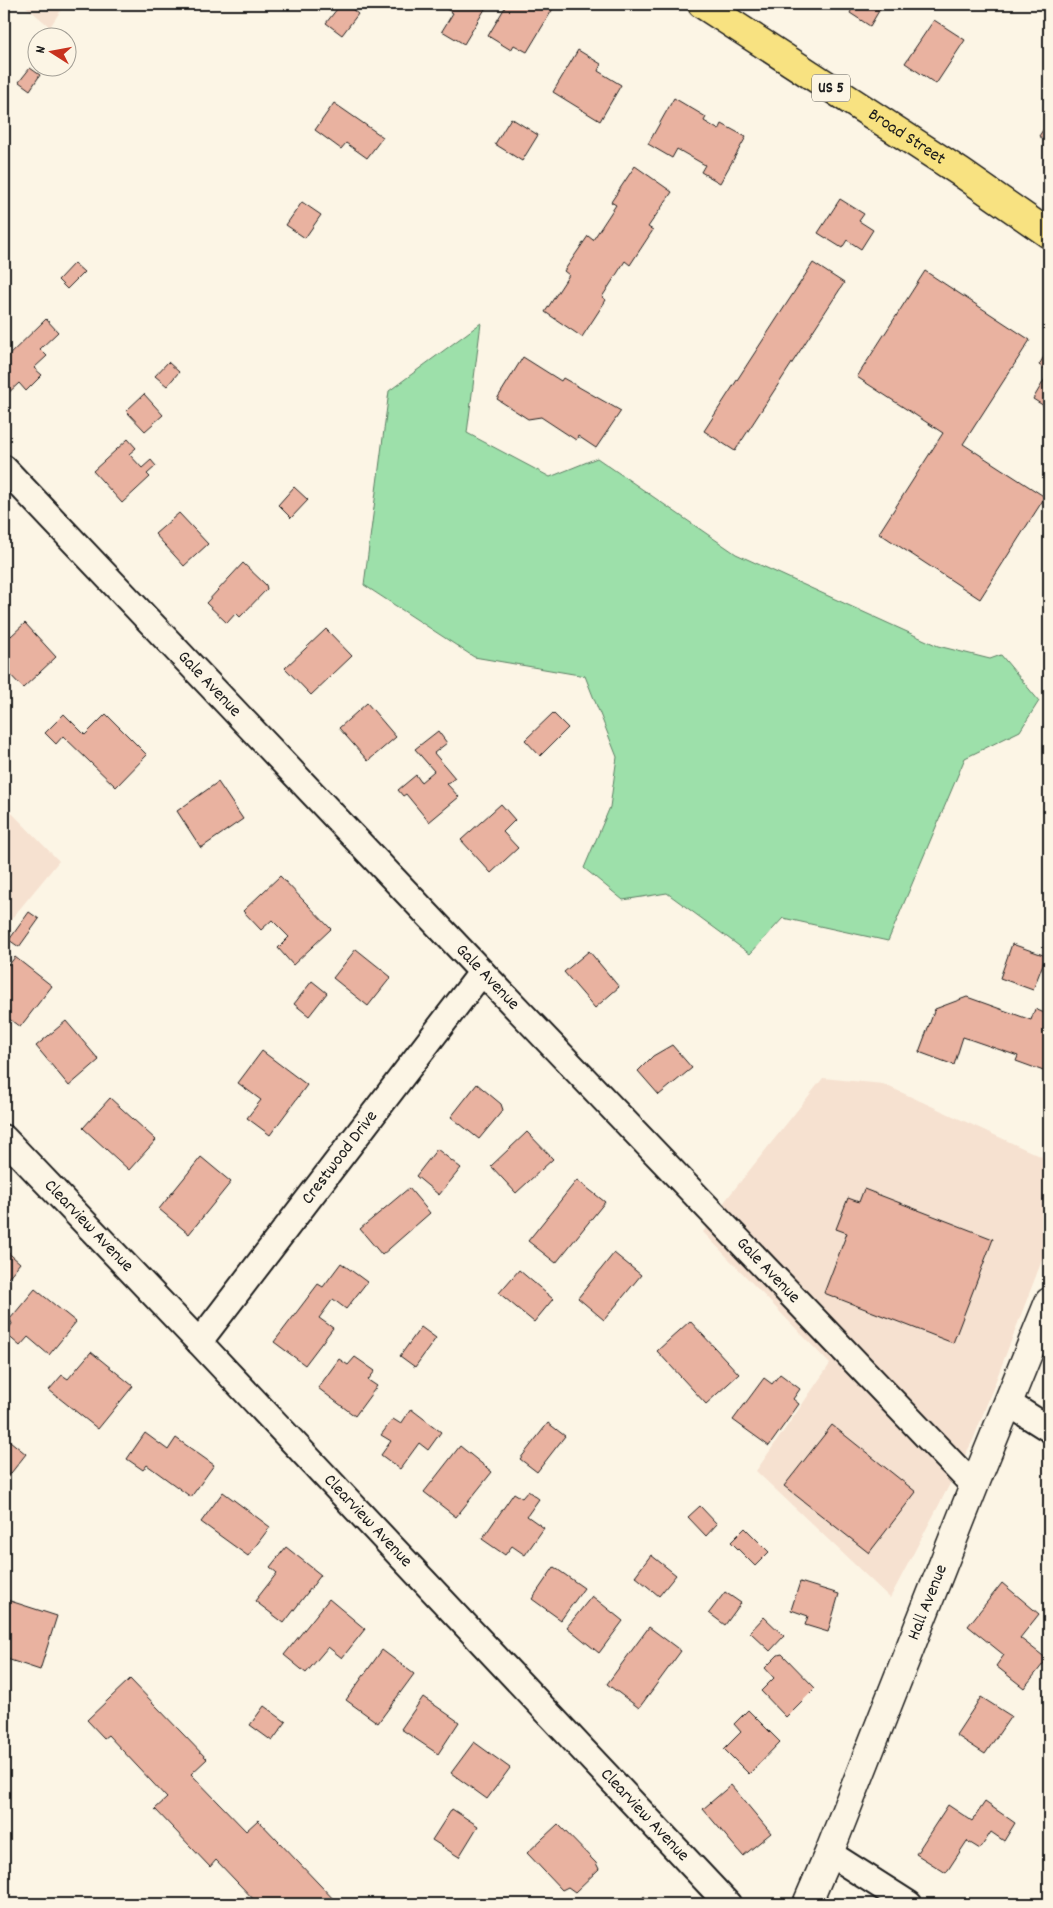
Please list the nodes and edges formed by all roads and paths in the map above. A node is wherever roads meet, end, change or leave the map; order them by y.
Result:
1 (702, 4) edge
2 (1049, 234) edge
3 (4, 468) edge
4 (482, 972) junction
5 (4, 1138) edge
6 (1049, 1302) edge
7 (199, 1342) junction
8 (1008, 1403) junction
9 (1049, 1429) edge
10 (974, 1486) junction
11 (829, 1853) junction
12 (728, 1904) edge
13 (807, 1904) edge
14 (909, 1904) edge

1 - 2 main road, Broad Street / US 5
3 - 4 street, Gale Avenue
4 - 7 street, Crestwood Drive
4 - 10 street, Gale Avenue
5 - 7 street, Clearview Avenue
6 - 8 street, Hall Avenue
7 - 12 street, Clearview Avenue
8 - 9 street
8 - 10 street, Hall Avenue
10 - 11 street, Hall Avenue
11 - 13 street, Hall Avenue
11 - 14 street

